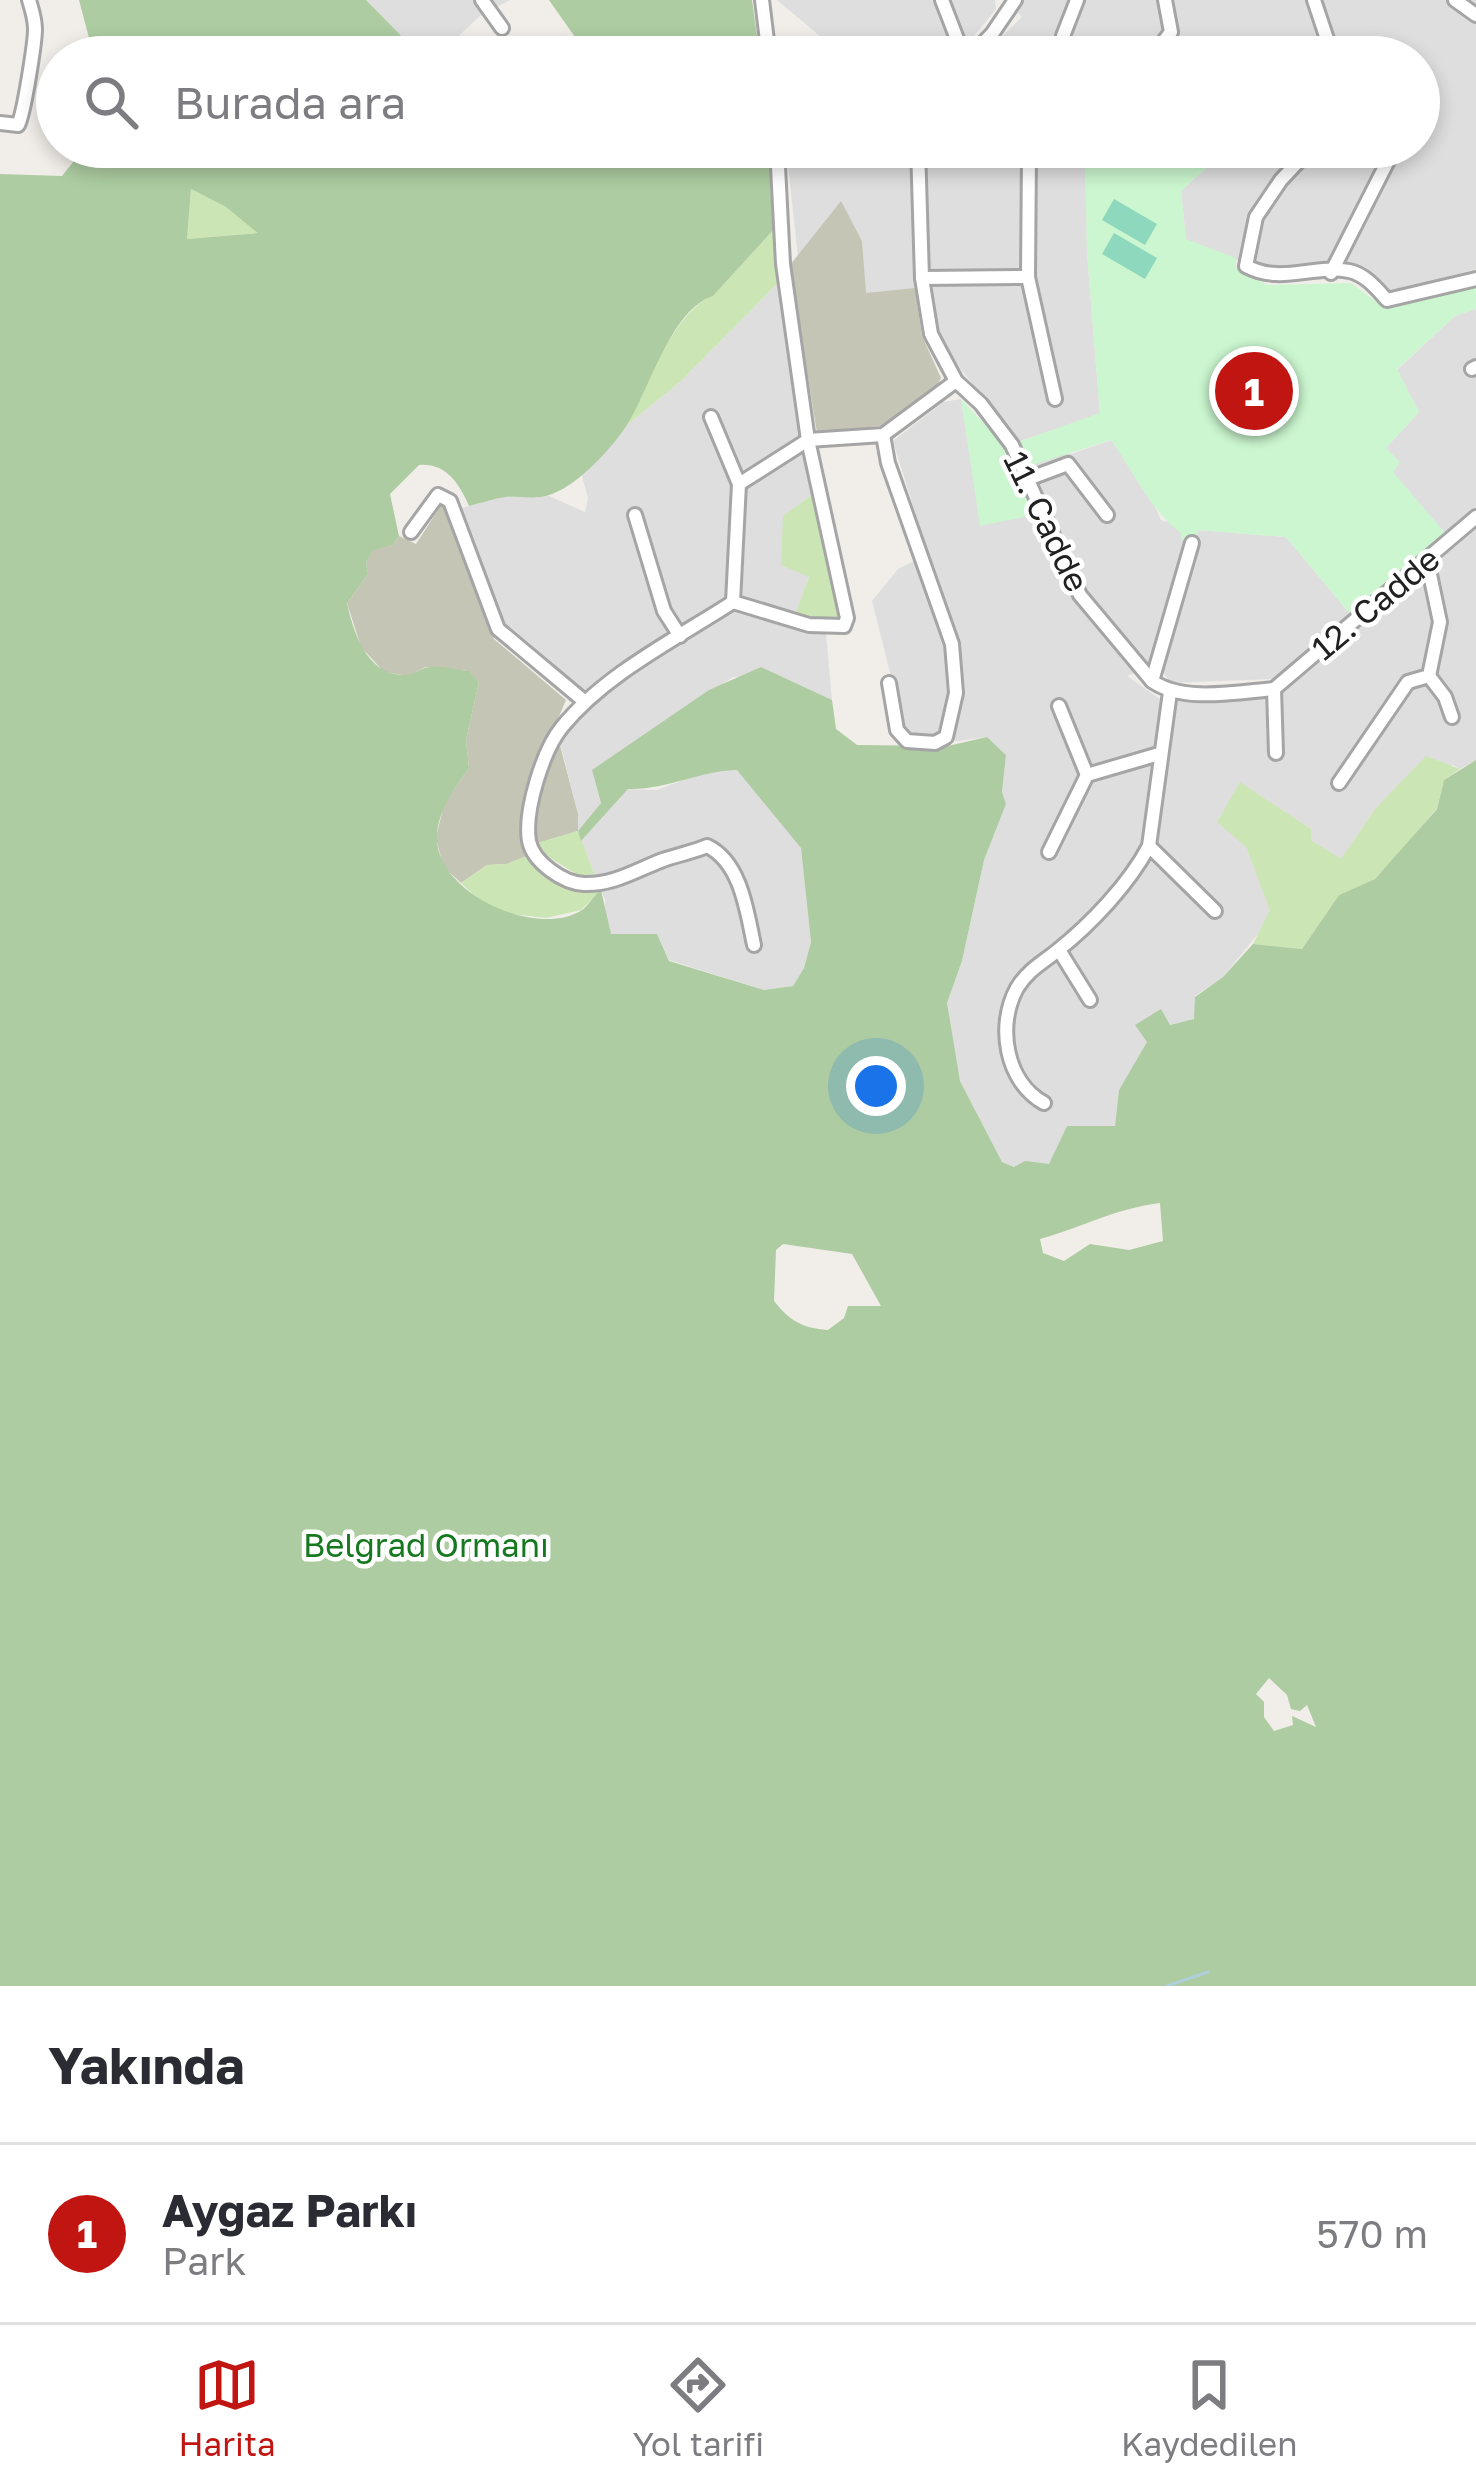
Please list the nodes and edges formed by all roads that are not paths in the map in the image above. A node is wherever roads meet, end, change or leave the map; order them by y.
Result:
1 (29, 0) edge
2 (482, 0) edge
3 (762, 0) edge
4 (942, 0) edge
5 (1015, 0) edge
6 (1077, 0) edge
7 (1166, 0) edge
8 (1314, 0) edge
9 (1455, 0) edge
10 (1476, 15) edge
11 (502, 28) dead end
12 (766, 36) edge
13 (958, 36) edge
14 (985, 36) edge
15 (1063, 36) edge
16 (1169, 36) edge
17 (1326, 36) edge
18 (0, 123) edge
19 (779, 168) edge
20 (919, 168) edge
21 (1029, 168) edge
22 (1292, 168) edge
23 (1385, 168) edge
24 (1330, 273) junction
25 (1028, 277) junction
26 (922, 278) junction
27 (1476, 279) edge
28 (956, 381) junction
29 (1055, 398) dead end
30 (711, 417) dead end
31 (883, 435) junction
32 (808, 440) junction
33 (1028, 478) junction
34 (739, 484) junction
35 (635, 515) dead end
36 (1107, 515) dead end
37 (1476, 517) edge
38 (411, 532) dead end
39 (1192, 543) dead end
40 (1427, 560) junction
41 (733, 602) junction
42 (680, 636) junction
43 (1429, 676) junction
44 (1152, 682) junction
45 (889, 683) dead end
46 (1274, 688) junction
47 (1170, 692) junction
48 (584, 701) junction
49 (1060, 706) dead end
50 (1452, 717) dead end
51 (1276, 753) dead end
52 (1159, 754) junction
53 (1087, 775) junction
54 (1339, 783) dead end
55 (1149, 846) junction
56 (1049, 852) dead end
57 (1215, 911) dead end
58 (754, 945) dead end
59 (1059, 950) junction
60 (1090, 1000) dead end
61 (1044, 1103) dead end

1 - 18 street
2 - 11 street
3 - 12 street
4 - 13 street
5 - 14 street
6 - 15 street
7 - 16 street
8 - 17 street
9 - 10 street
19 - 32 street
20 - 26 street, 11. Cadde
21 - 25 street
22 - 24 street
23 - 24 street
24 - 27 street
25 - 26 street
25 - 29 street
26 - 28 street, 11. Cadde
28 - 31 street
28 - 33 street, 11. Cadde
30 - 34 street
31 - 32 street
31 - 45 street
32 - 34 street
32 - 41 street
33 - 36 street
33 - 44 street, 11. Cadde
34 - 41 street
35 - 42 street
37 - 40 street, 12. Cadde
38 - 48 street
39 - 44 street
40 - 43 street
40 - 46 street, 12. Cadde
41 - 42 street
42 - 48 street
43 - 50 street
43 - 54 street
44 - 47 street
46 - 47 street
46 - 51 street
47 - 52 street
48 - 58 street
49 - 53 street
52 - 53 street
52 - 55 street
53 - 56 street
55 - 57 street
55 - 59 street
59 - 60 street
59 - 61 street

